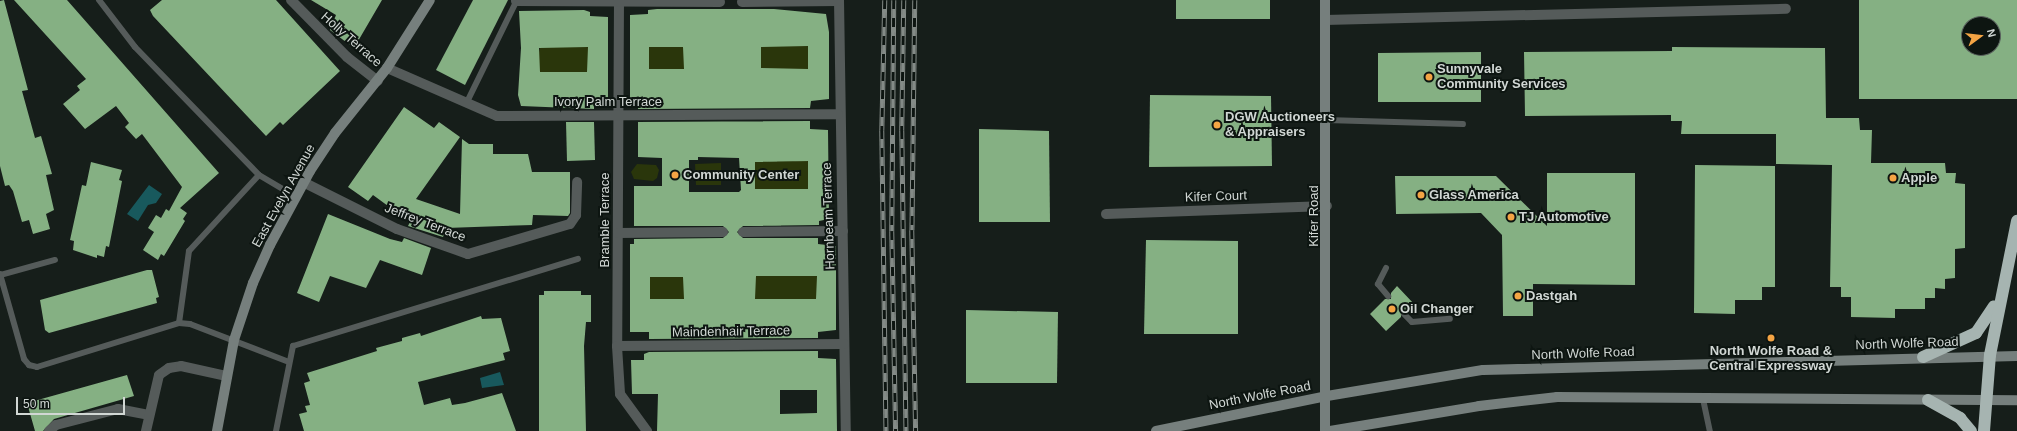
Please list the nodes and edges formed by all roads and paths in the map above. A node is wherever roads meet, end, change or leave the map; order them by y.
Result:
1 (99, 0) edge
2 (291, 0) edge
3 (430, 0) edge
4 (517, 0) edge
5 (1325, 0) edge
6 (619, 1) edge
7 (839, 1) edge
8 (720, 2) dead end
9 (742, 2) dead end
10 (1786, 9) dead end
11 (1325, 20) junction
12 (387, 68) junction
13 (378, 81) junction
14 (466, 104) junction
15 (838, 114) junction
16 (619, 115) junction
17 (1326, 120) junction
18 (1463, 124) dead end
19 (259, 176) junction
20 (303, 182) junction
21 (577, 182) dead end
22 (296, 197) junction
23 (1327, 206) junction
24 (1106, 214) dead end
25 (2017, 221) edge
26 (843, 231) junction
27 (722, 232) dead end
28 (743, 232) dead end
29 (618, 233) junction
30 (55, 260) dead end
31 (578, 260) dead end
32 (1386, 268) dead end
33 (0, 274) edge
34 (1388, 296) dead end
35 (2000, 296) junction
36 (1404, 314) dead end
37 (1450, 319) dead end
38 (179, 323) junction
39 (234, 340) junction
40 (844, 344) junction
41 (617, 346) junction
42 (1990, 355) junction
43 (2017, 356) edge
44 (1924, 357) junction
45 (289, 362) junction
46 (227, 376) junction
47 (1327, 396) junction
48 (1987, 399) junction
49 (1703, 400) junction
50 (1928, 400) junction
51 (2017, 400) edge
52 (148, 415) junction
53 (49, 431) edge
54 (146, 431) edge
55 (217, 431) edge
56 (276, 431) edge
57 (647, 431) edge
58 (846, 431) edge
59 (1156, 431) edge
60 (1325, 431) edge
61 (1330, 431) edge
62 (1710, 431) edge
63 (1971, 431) edge
64 (1984, 431) edge

1 - 19 lane
2 - 13 street, Holly Terrace
3 - 12 main road, East Evelyn Avenue
4 - 6 street
4 - 14 lane
5 - 11 main road, Kifer Road
6 - 8 street
6 - 16 street, Bramble Terrace
7 - 9 street
7 - 15 street, Hornbeam Terrace
10 - 11 street
11 - 17 main road, Kifer Road
12 - 13 main road, East Evelyn Avenue
12 - 14 street, Ivory Palm Terrace
13 - 20 main road, East Evelyn Avenue
14 - 16 street, Ivory Palm Terrace
15 - 16 street, Ivory Palm Terrace
15 - 26 street, Hornbeam Terrace
16 - 29 street, Bramble Terrace
17 - 18 lane
17 - 23 main road, Kifer Road
19 - 22 lane
19 - 38 lane
20 - 21 street, Jeffrey Terrace
20 - 22 main road, East Evelyn Avenue
22 - 39 main road, East Evelyn Avenue
23 - 24 street, Kifer Court
23 - 47 main road, Kifer Road
25 - 35 highway
26 - 28 street
26 - 40 street, Hornbeam Terrace
27 - 29 street
29 - 41 street, Bramble Terrace
30 - 33 lane
31 - 45 lane
32 - 34 lane
33 - 38 lane
35 - 42 highway
35 - 44 highway
36 - 37 lane
38 - 39 lane
39 - 45 lane
39 - 46 main road, East Evelyn Avenue
40 - 41 street, Maindenhair Terrace
40 - 58 street, Hornbeam Terrace
41 - 57 street, Bramble Terrace
42 - 43 main road, North Wolfe Road
42 - 44 main road, North Wolfe Road
42 - 48 highway
44 - 47 main road, North Wolfe Road
45 - 56 lane
46 - 52 street
46 - 55 main road, East Evelyn Avenue
47 - 59 main road, North Wolfe Road
47 - 60 main road, Kifer Road
48 - 50 main road
48 - 51 main road
48 - 64 highway
49 - 50 main road
49 - 61 main road
49 - 62 lane
50 - 63 highway
52 - 53 street
52 - 54 street

